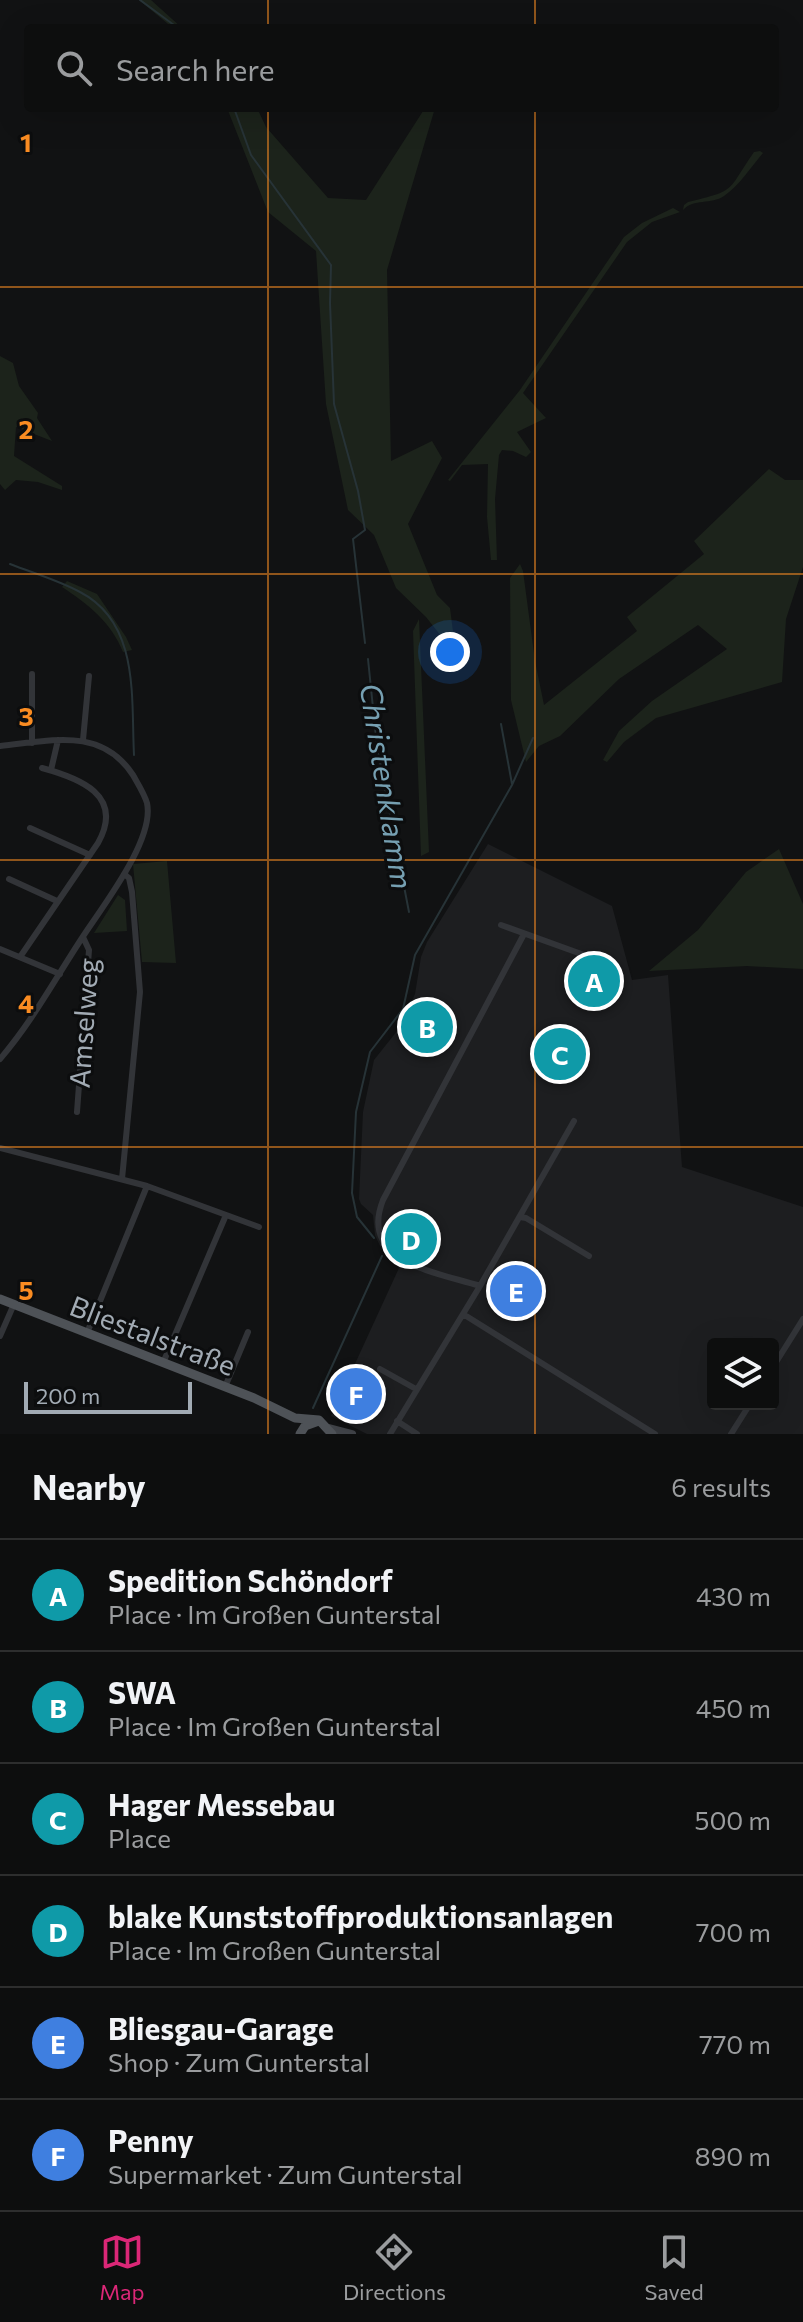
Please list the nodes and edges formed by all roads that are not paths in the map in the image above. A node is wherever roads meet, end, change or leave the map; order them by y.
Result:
1 (32, 674) dead end
2 (89, 676) dead end
3 (58, 740) junction
4 (83, 740) junction
5 (32, 743) junction
6 (0, 746) edge
7 (42, 768) dead end
8 (51, 770) junction
9 (30, 828) dead end
10 (90, 855) junction
11 (124, 874) junction
12 (9, 879) dead end
13 (57, 901) junction
14 (501, 925) dead end
15 (524, 934) junction
16 (83, 937) junction
17 (0, 949) edge
18 (20, 957) junction
19 (598, 960) dead end
20 (60, 974) junction
21 (0, 1059) edge
22 (77, 1112) dead end
23 (574, 1121) dead end
24 (0, 1148) edge
25 (122, 1179) junction
26 (147, 1186) junction
27 (226, 1215) junction
28 (520, 1217) junction
29 (259, 1227) dead end
30 (589, 1256) dead end
31 (480, 1286) junction
32 (0, 1299) edge
33 (14, 1304) junction
34 (463, 1314) junction
35 (803, 1319) edge
36 (248, 1332) dead end
37 (87, 1333) junction
38 (0, 1336) edge
39 (779, 1357) edge
40 (163, 1363) junction
41 (380, 1369) dead end
42 (225, 1387) junction
43 (416, 1389) junction
44 (746, 1410) edge
45 (289, 1415) junction
46 (397, 1421) junction
47 (328, 1428) edge
48 (300, 1434) edge
49 (352, 1434) edge
50 (390, 1434) edge
51 (417, 1434) edge
52 (655, 1434) edge
53 (731, 1434) edge

1 - 5 street
2 - 4 street
3 - 4 street
3 - 5 street
3 - 8 street
4 - 11 street
5 - 6 street
7 - 8 street
8 - 10 street
9 - 10 street
10 - 13 street
11 - 16 street
11 - 25 street
12 - 13 street
13 - 18 street
14 - 15 street
15 - 19 street
15 - 31 street
16 - 20 street
16 - 22 street, Amselweg
17 - 18 street
18 - 20 street
20 - 21 street
23 - 28 street
24 - 25 street
25 - 26 street
26 - 27 street
26 - 37 street
27 - 29 street
27 - 40 street
28 - 30 street
28 - 31 street
31 - 34 street
32 - 33 main road, Bliestalstraße
33 - 37 main road, Bliestalstraße
33 - 38 street
34 - 43 street
34 - 52 street
35 - 39 street
36 - 42 street
37 - 40 main road, Bliestalstraße
40 - 42 main road, Bliestalstraße
41 - 43 street
42 - 45 main road, Bliestalstraße
43 - 46 street
44 - 53 street
45 - 47 main road, Bliestalstraße
45 - 48 main road
46 - 50 street
46 - 51 street
47 - 48 main road
47 - 49 main road

